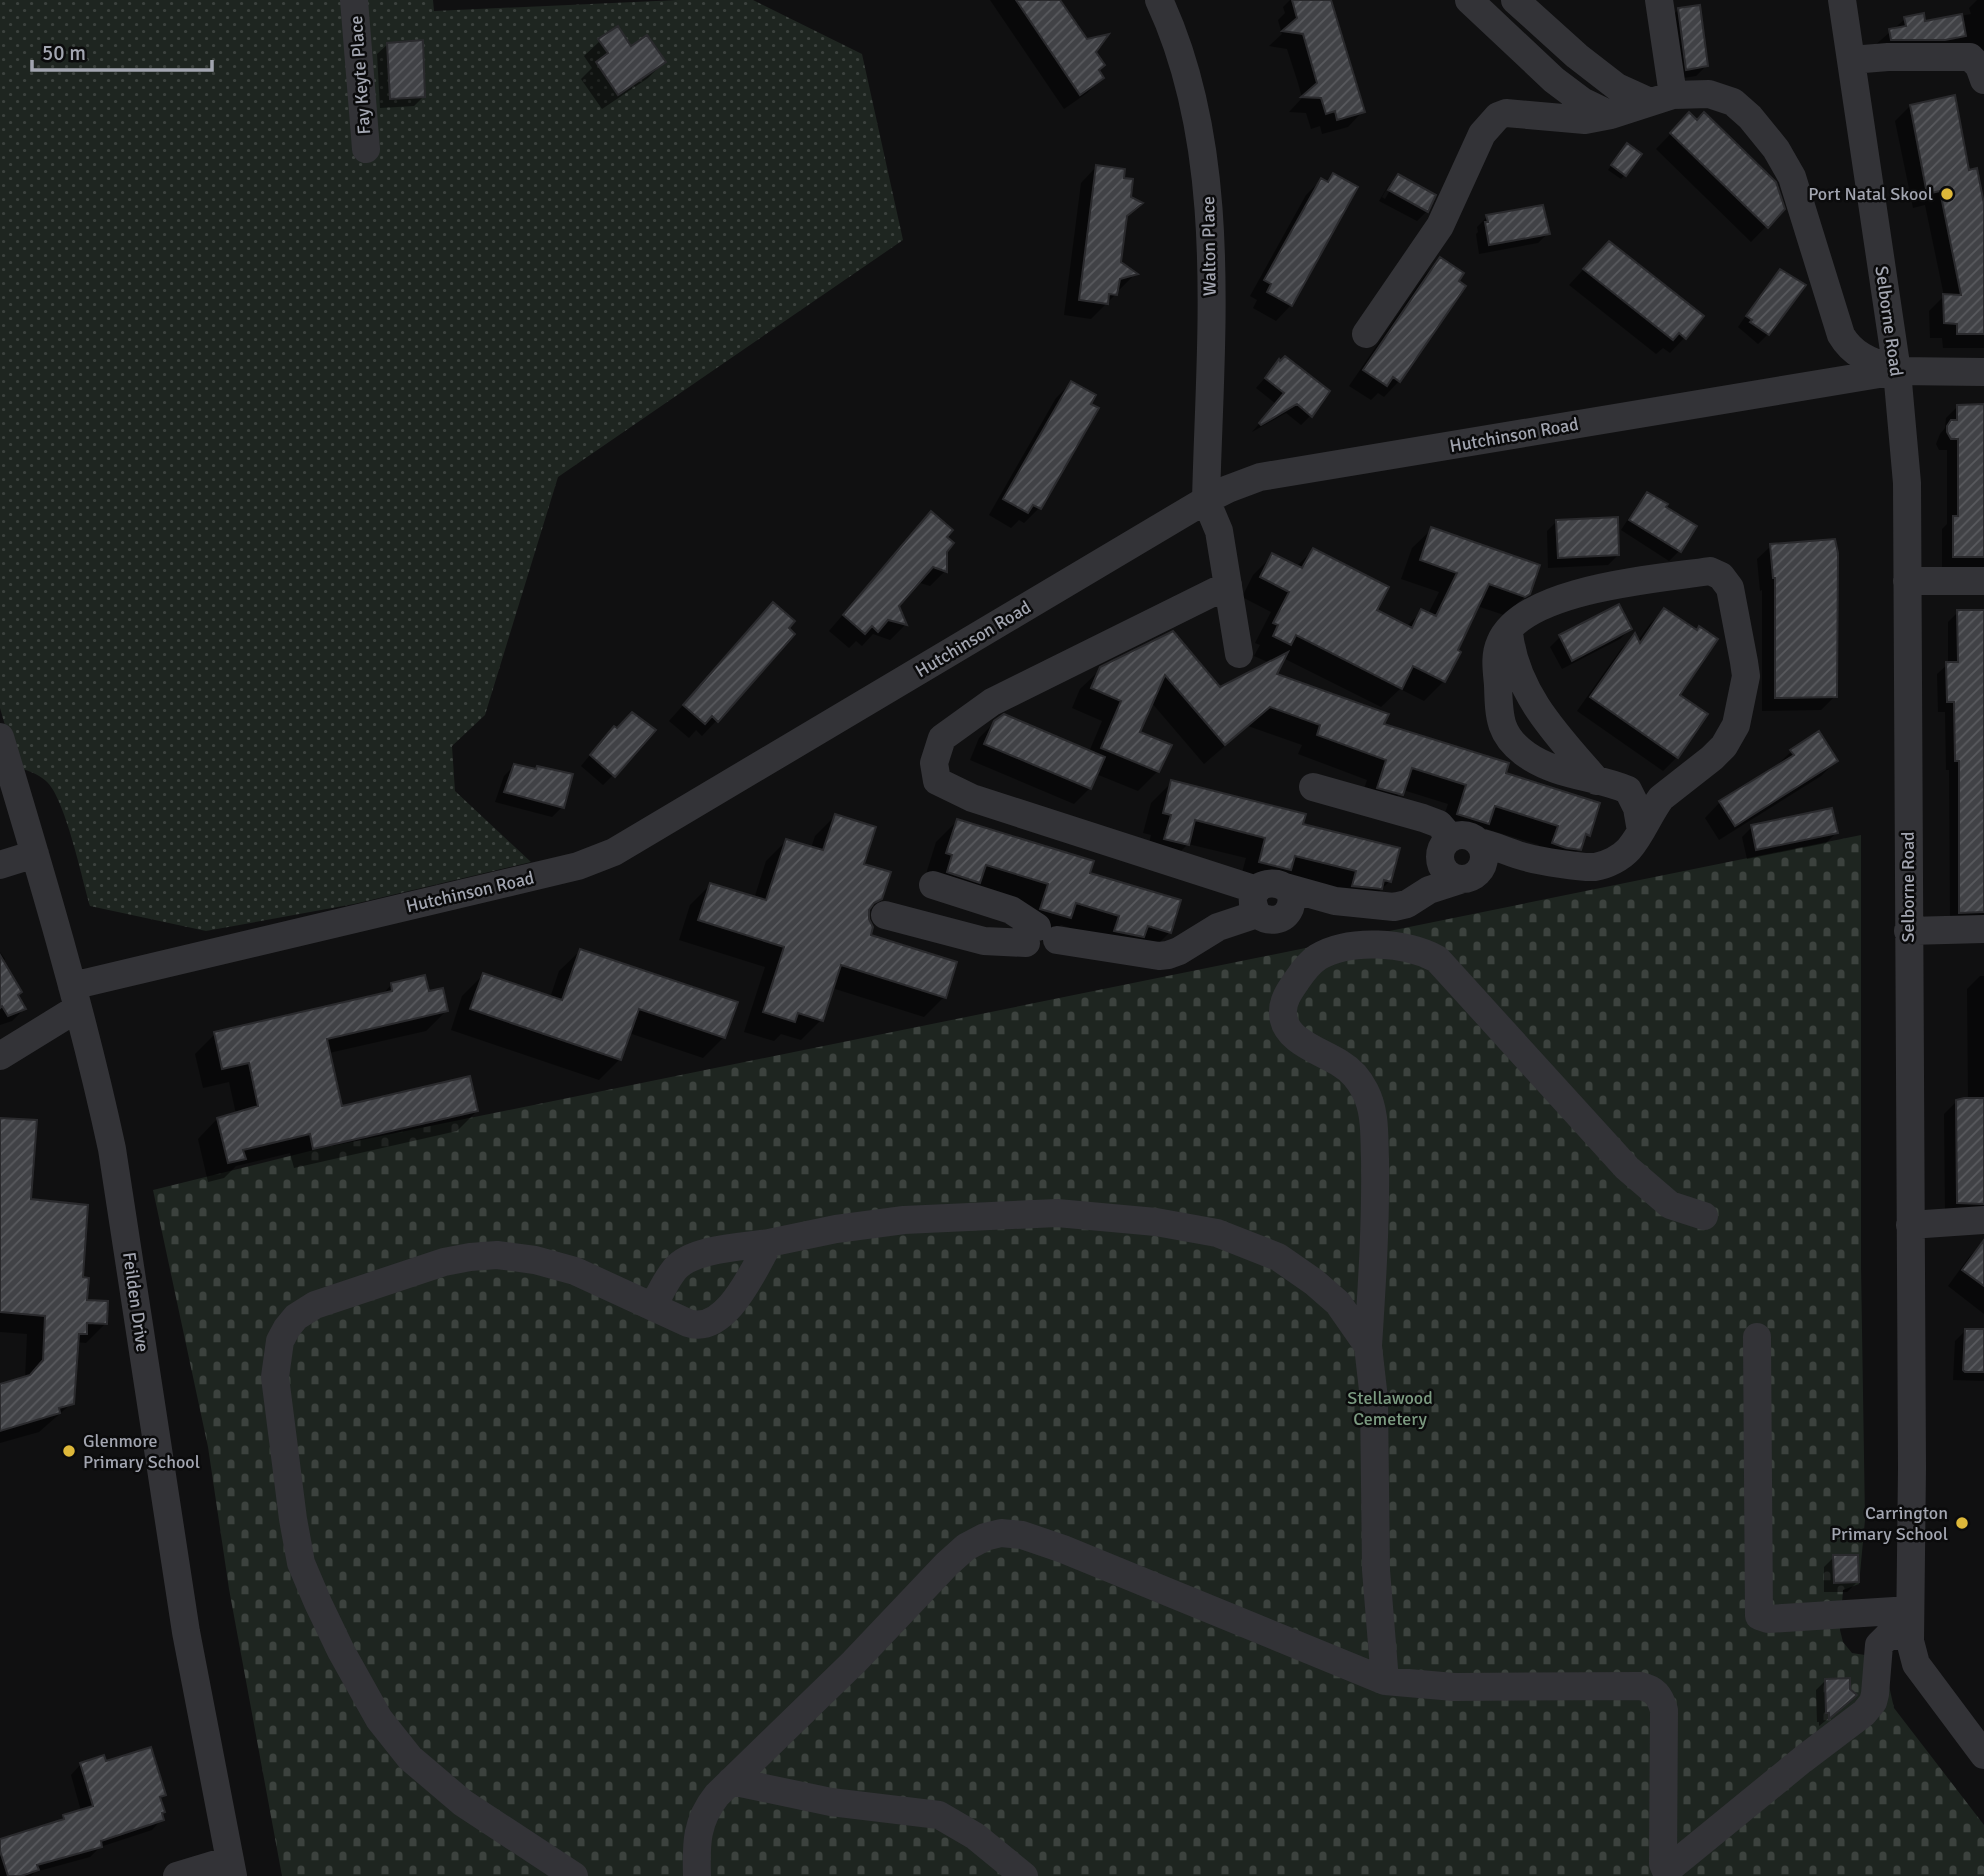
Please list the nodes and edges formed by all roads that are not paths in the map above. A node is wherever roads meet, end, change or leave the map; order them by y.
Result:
1 (354, 0) edge
2 (1160, 0) edge
3 (1469, 0) edge
4 (1491, 0) edge
5 (1515, 0) edge
6 (1659, 0) edge
7 (1842, 0) edge
8 (1502, 31) junction
9 (1851, 61) junction
10 (1984, 80) edge
11 (1661, 99) junction
12 (1611, 115) junction
13 (366, 149) dead end
14 (1366, 334) dead end
15 (1896, 370) junction
16 (1984, 372) edge
17 (1206, 500) junction
18 (1907, 581) junction
19 (1984, 581) edge
20 (1228, 585) junction
21 (1508, 629) junction
22 (1239, 654) dead end
23 (0, 737) edge
24 (1686, 778) junction
25 (1608, 784) junction
26 (1313, 787) dead end
27 (1641, 831) junction
28 (1457, 847) junction
29 (35, 854) junction
30 (1524, 857) junction
31 (0, 865) edge
32 (1469, 877) junction
33 (933, 885) dead end
34 (1429, 890) junction
35 (1335, 901) junction
36 (1262, 905) junction
37 (885, 915) dead end
38 (1984, 929) edge
39 (1908, 931) junction
40 (1040, 937) junction
41 (75, 997) junction
42 (0, 1056) edge
43 (1704, 1216) dead end
44 (1984, 1220) edge
45 (1910, 1225) junction
46 (769, 1243) junction
47 (653, 1307) junction
48 (1757, 1337) dead end
49 (1368, 1346) junction
50 (1910, 1622) junction
51 (1385, 1681) junction
52 (1984, 1755) edge
53 (732, 1781) junction
54 (232, 1868) edge
55 (1669, 1874) edge
56 (177, 1876) edge
57 (574, 1876) edge
58 (697, 1876) edge
59 (1024, 1876) edge

1 - 13 street, Fay Keyte Place
2 - 17 street, Walton Place
3 - 8 street
4 - 8 street
5 - 11 street
6 - 11 street
7 - 9 street, Selborne Road
8 - 12 street
9 - 10 street
9 - 15 street, Selborne Road
11 - 12 street
11 - 15 street
12 - 14 street
15 - 16 street
15 - 17 street, Hutchinson Road
15 - 18 street, Selborne Road
17 - 20 street
17 - 41 street, Hutchinson Road
18 - 19 street
18 - 39 street, Selborne Road
20 - 22 street
20 - 36 street
21 - 24 street
21 - 25 street
21 - 25 street
23 - 29 street, Feilden Drive
24 - 25 street
24 - 27 street
25 - 27 street
26 - 28 street
27 - 30 street
28 - 30 street
28 - 32 street
28 - 32 street
28 - 34 street
29 - 31 street
29 - 41 street, Feilden Drive
30 - 32 street
32 - 34 street
33 - 40 street
34 - 35 street
35 - 36 street
35 - 36 street
36 - 40 street
37 - 40 street
38 - 39 street
39 - 45 street, Selborne Road
41 - 42 street, Hutchinson Road
41 - 54 street, Feilden Drive
43 - 49 street
44 - 45 street
45 - 50 street, Selborne Road
46 - 47 street
46 - 47 street
46 - 49 street
47 - 57 street
48 - 50 street
49 - 51 street
50 - 52 street, Selborne Road
50 - 55 street
51 - 53 street
51 - 55 street
53 - 58 street
53 - 59 street
54 - 56 street

